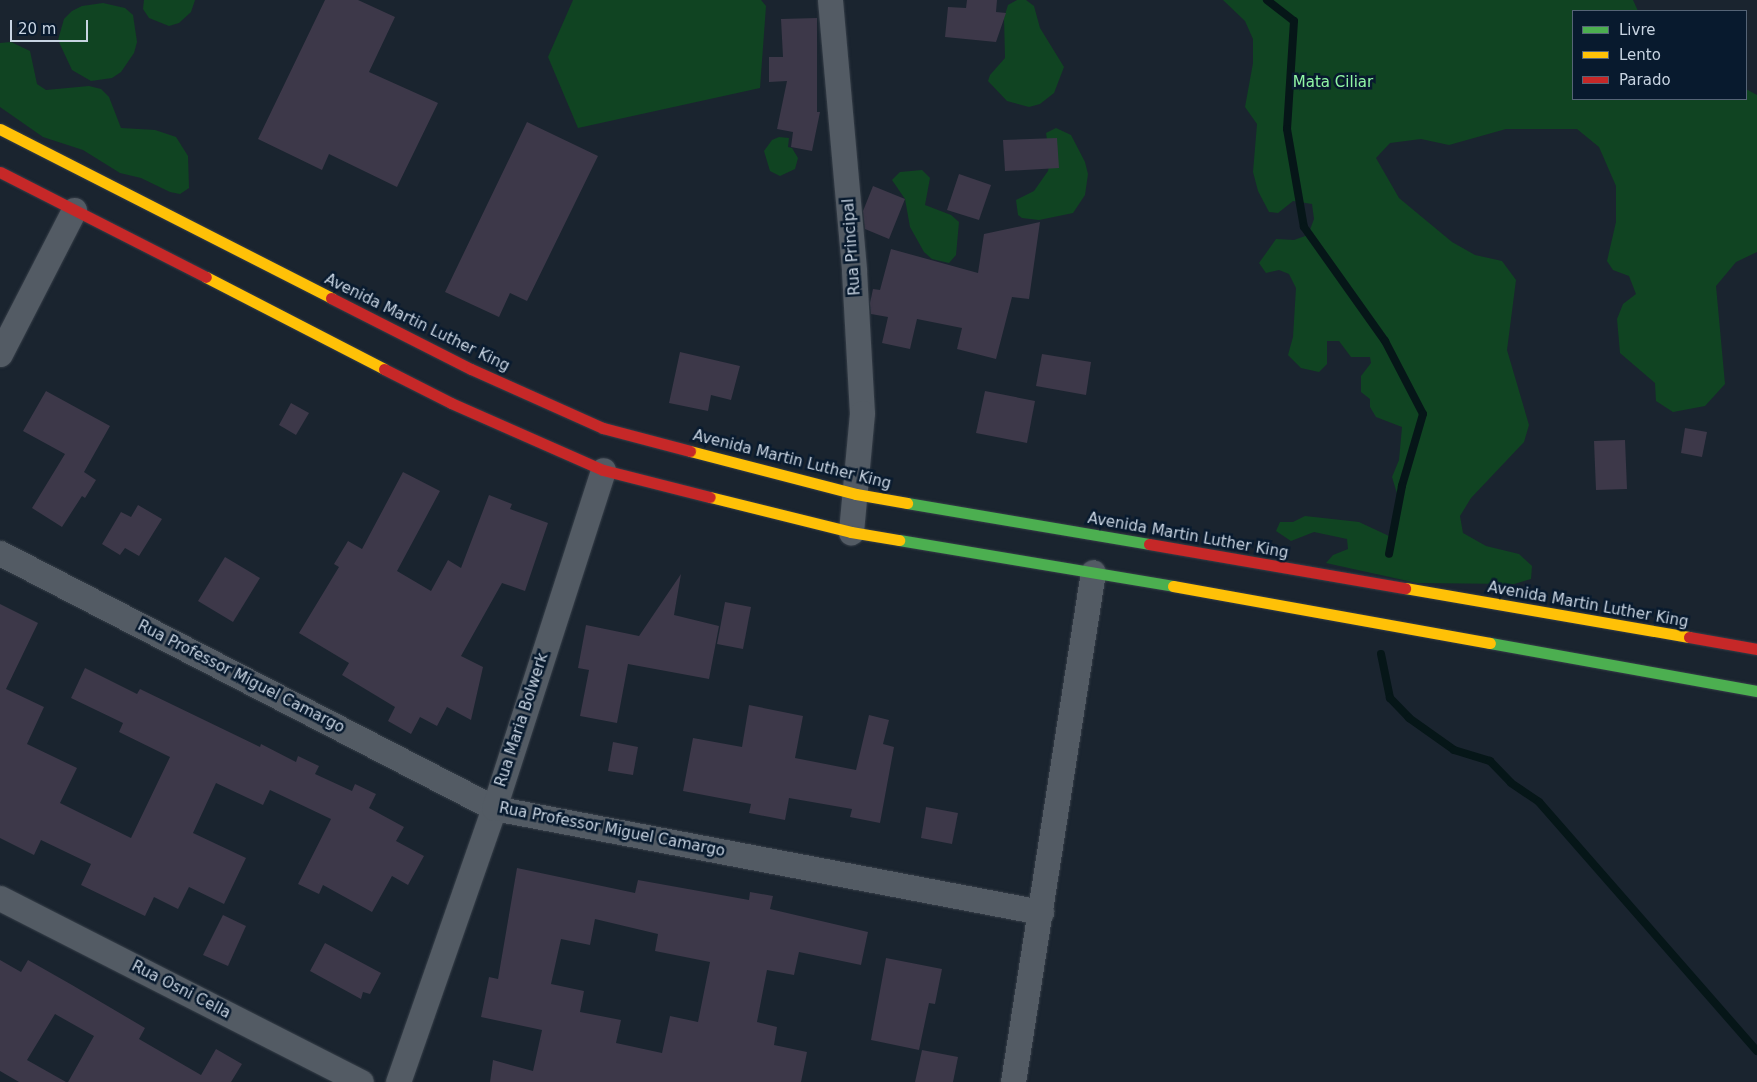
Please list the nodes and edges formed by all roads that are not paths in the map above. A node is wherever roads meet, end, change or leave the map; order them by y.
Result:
1 (830, 0) edge
2 (0, 129) edge
3 (0, 172) edge
4 (74, 210) junction
5 (0, 354) edge
6 (603, 470) junction
7 (856, 494) junction
8 (851, 532) junction
9 (0, 553) edge
10 (1092, 572) junction
11 (1757, 649) edge
12 (1757, 691) edge
13 (494, 808) junction
14 (0, 898) edge
15 (1041, 912) junction
16 (362, 1082) edge
17 (398, 1082) edge
18 (1013, 1082) edge

1 - 7 street, Rua Principal
2 - 7 main road, Avenida Martin Luther King
3 - 4 main road
4 - 5 street
4 - 6 main road
6 - 8 main road
6 - 13 street, Rua Maria Bolwerk
7 - 8 street, Rua Principal
7 - 11 main road, Avenida Martin Luther King
8 - 10 main road
9 - 13 street, Rua Professor Miguel Camargo
10 - 12 main road
10 - 15 street
13 - 15 street, Rua Professor Miguel Camargo
13 - 17 street, Rua Maria Bolwerk
14 - 16 street, Rua Osni Cella
15 - 18 street

